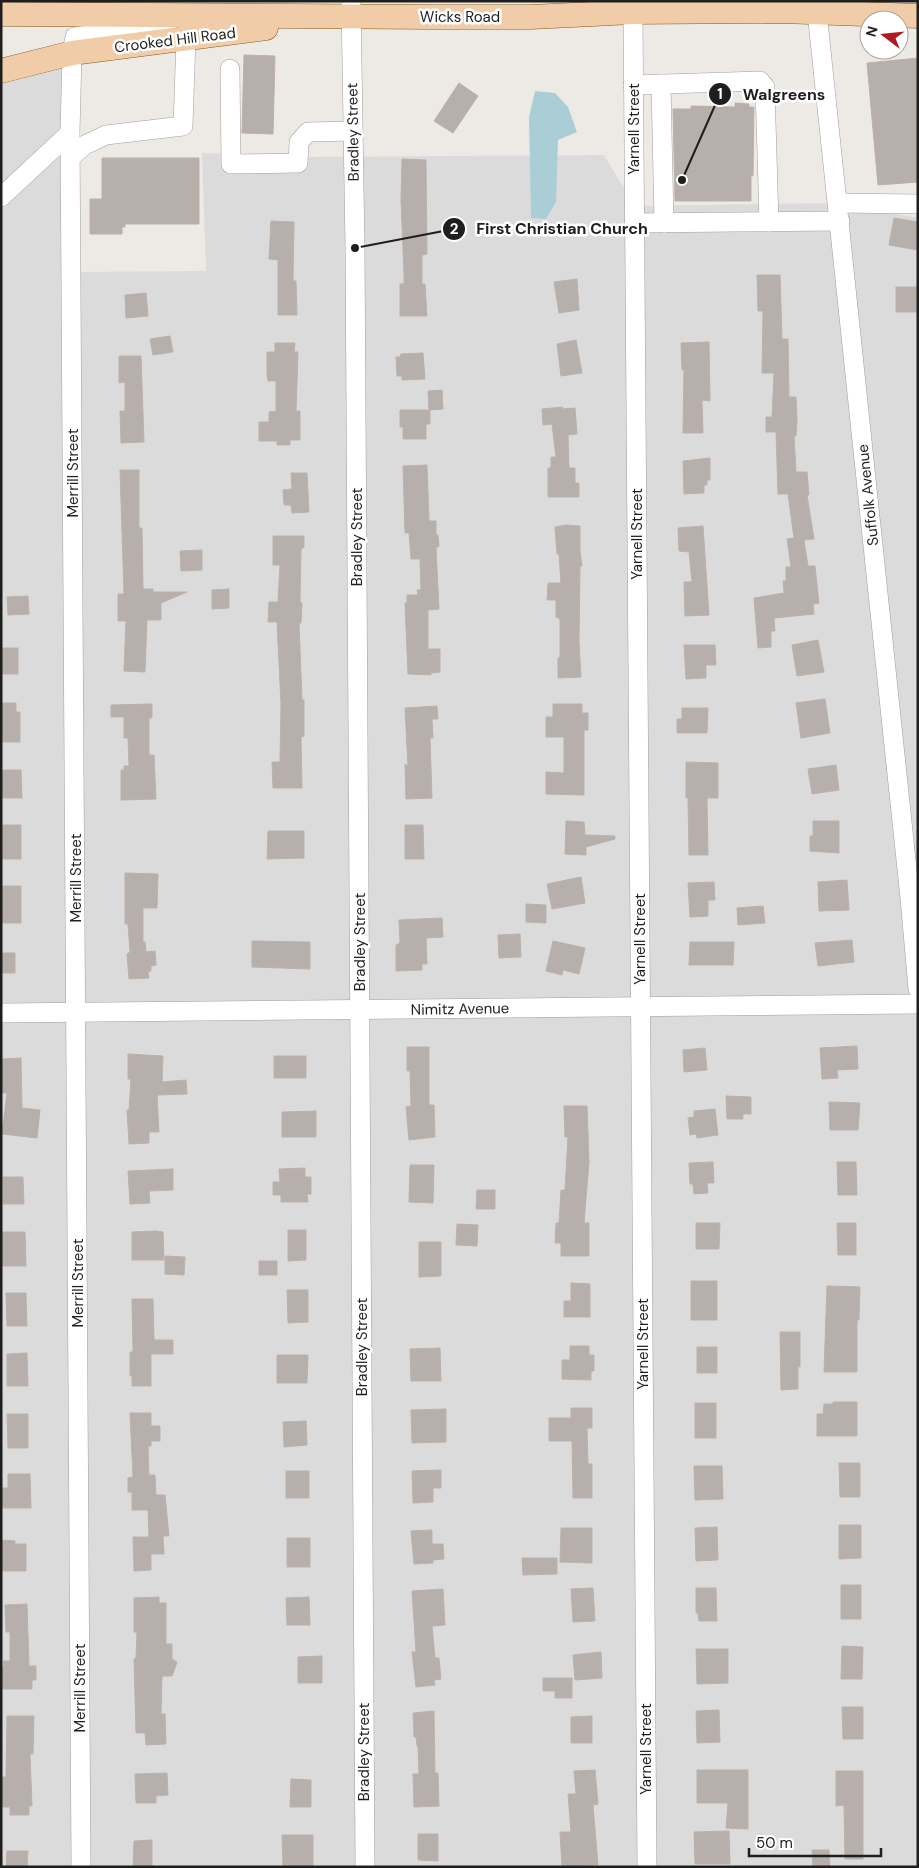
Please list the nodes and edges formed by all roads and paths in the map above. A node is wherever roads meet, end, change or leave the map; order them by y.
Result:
1 (817, 6) edge
2 (684, 7) edge
3 (351, 9) edge
4 (890, 10) edge
5 (633, 12) junction
6 (1, 14) edge
7 (220, 15) junction
8 (186, 38) junction
9 (72, 53) junction
10 (230, 69) dead end
11 (1, 71) edge
12 (662, 84) junction
13 (633, 85) junction
14 (353, 131) junction
15 (70, 133) junction
16 (71, 157) junction
17 (1, 197) edge
18 (918, 204) edge
19 (839, 212) junction
20 (664, 222) junction
21 (769, 222) junction
22 (634, 223) junction
23 (918, 989) edge
24 (918, 1004) edge
25 (641, 1007) junction
26 (360, 1010) junction
27 (77, 1012) junction
28 (1, 1013) edge
29 (81, 1867) edge
30 (365, 1867) edge
31 (647, 1867) edge

1 - 2 main road, Wicks Road
1 - 4 main road, Wicks Road
1 - 19 street, Suffolk Avenue
2 - 5 main road, Wicks Road
3 - 5 main road, Wicks Road
3 - 7 main road, Wicks Road
3 - 8 main road, Crooked Hill Road
3 - 14 street, Bradley Street
5 - 13 street, Yarnell Street
6 - 7 main road, Wicks Road
7 - 9 street
8 - 9 main road, Crooked Hill Road
8 - 16 street
9 - 11 main road, Crooked Hill Road
9 - 15 street, Merrill Street
10 - 14 street
12 - 13 street
12 - 20 street
12 - 21 street
13 - 22 street, Yarnell Street
14 - 26 street, Bradley Street
15 - 16 street, Merrill Street
15 - 17 street
16 - 27 street, Merrill Street
18 - 19 street
19 - 21 street
19 - 23 street, Suffolk Avenue
20 - 21 street
20 - 22 street
22 - 25 street, Yarnell Street
24 - 25 street, Nimitz Avenue
25 - 26 street, Nimitz Avenue
25 - 31 street, Yarnell Street
26 - 27 street, Nimitz Avenue
26 - 30 street, Bradley Street
27 - 28 street, Nimitz Avenue
27 - 29 street, Merrill Street

